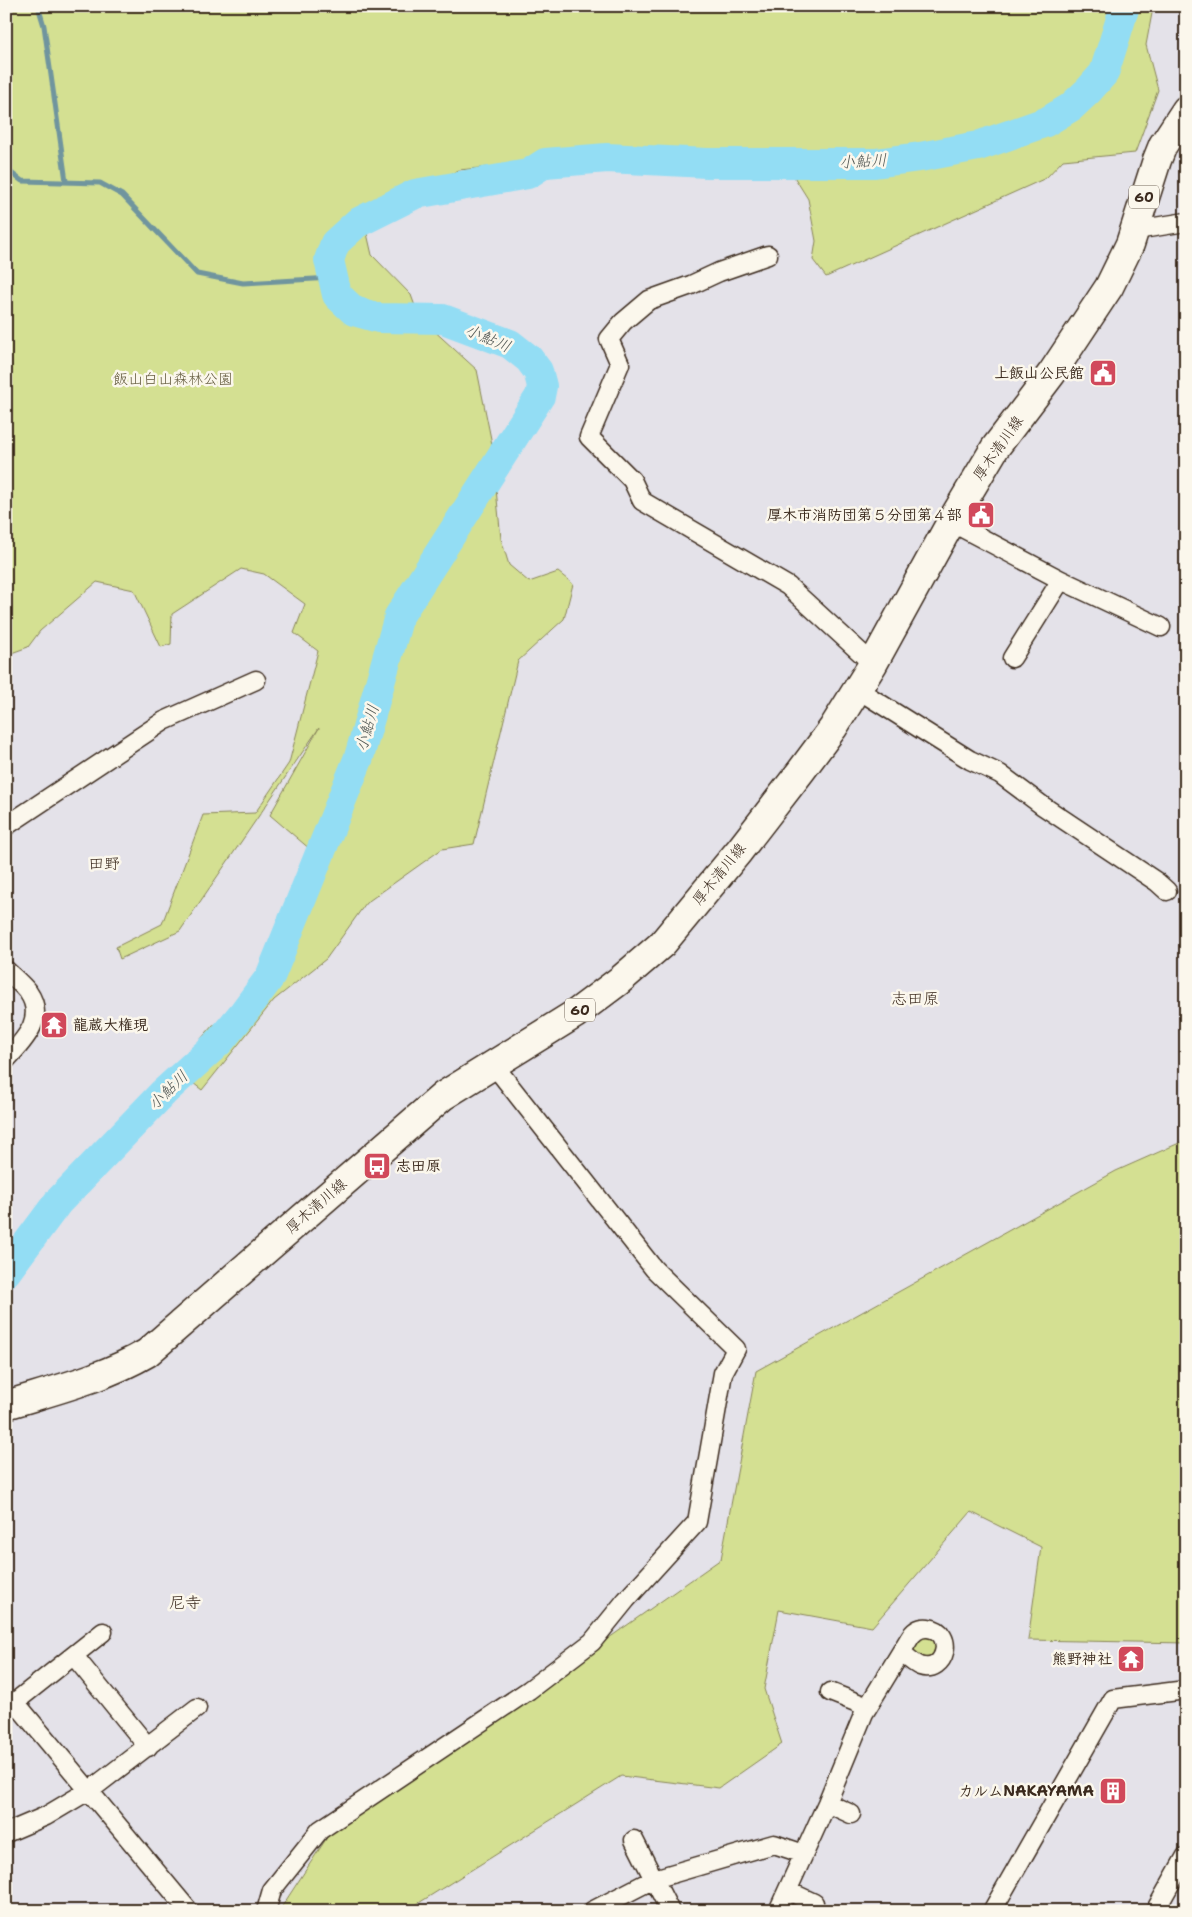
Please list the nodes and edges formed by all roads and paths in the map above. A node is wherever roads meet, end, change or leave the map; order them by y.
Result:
1 (1186, 110) edge
2 (1186, 222) edge
3 (1135, 227) junction
4 (768, 255) dead end
5 (951, 522) junction
6 (1061, 580) junction
7 (1161, 627) dead end
8 (1012, 658) dead end
9 (873, 664) junction
10 (256, 680) dead end
11 (857, 689) junction
12 (6, 826) edge
13 (1167, 891) dead end
14 (6, 970) edge
15 (6, 1060) edge
16 (493, 1064) junction
17 (6, 1406) edge
18 (103, 1632) dead end
19 (901, 1652) dead end
20 (74, 1656) junction
21 (1186, 1690) edge
22 (830, 1692) dead end
23 (868, 1707) junction
24 (197, 1708) dead end
25 (148, 1747) junction
26 (88, 1790) junction
27 (827, 1803) junction
28 (851, 1814) dead end
29 (6, 1833) edge
30 (634, 1840) dead end
31 (804, 1854) junction
32 (1186, 1856) edge
33 (654, 1879) junction
34 (788, 1891) junction
35 (814, 1903) dead end
36 (189, 1911) edge
37 (266, 1911) edge
38 (592, 1911) edge
39 (670, 1911) edge
40 (778, 1911) edge
41 (992, 1911) edge
42 (1155, 1911) edge

1 - 3 main road, 厚木清川線 / 60
2 - 3 street
3 - 5 main road, 厚木清川線 / 60
4 - 9 street
5 - 6 street
5 - 9 main road, 厚木清川線 / 60
6 - 7 street
6 - 8 street
9 - 11 main road, 厚木清川線 / 60
10 - 12 street
11 - 13 street
11 - 16 main road, 厚木清川線 / 60
14 - 15 street
16 - 17 main road, 厚木清川線 / 60
16 - 37 street
18 - 20 street
19 - 23 street
20 - 25 street
20 - 26 street
21 - 41 street
22 - 23 street
23 - 27 street
24 - 25 street
25 - 26 street
26 - 29 street
26 - 36 street
27 - 28 street
27 - 31 street
30 - 33 street
31 - 33 street
31 - 34 street
32 - 42 street
33 - 38 street
33 - 39 street
34 - 35 street
34 - 40 street

